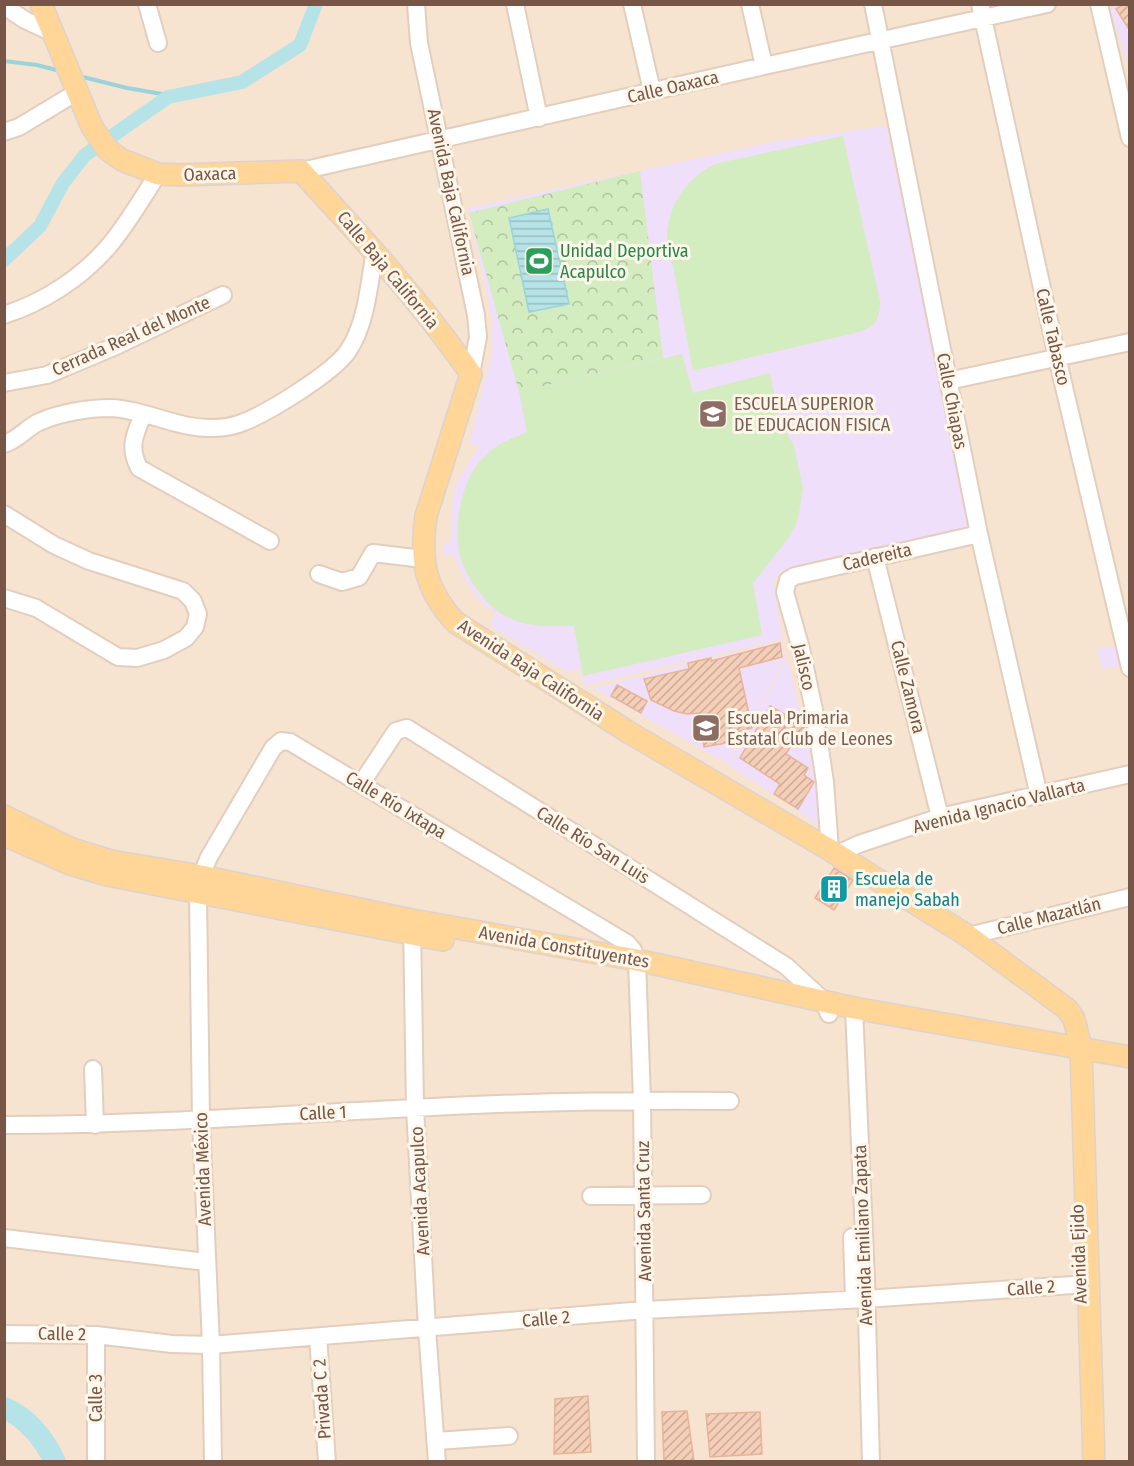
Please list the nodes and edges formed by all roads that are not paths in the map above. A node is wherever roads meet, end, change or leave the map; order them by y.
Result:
1 (40, 4) edge
2 (147, 4) edge
3 (416, 4) edge
4 (515, 4) edge
5 (632, 4) edge
6 (750, 4) edge
7 (873, 4) edge
8 (1047, 4) edge
9 (1099, 4) edge
10 (4, 6) edge
11 (982, 11) edge
12 (53, 33) junction
13 (881, 40) junction
14 (158, 43) dead end
15 (764, 66) junction
16 (76, 87) junction
17 (652, 91) junction
18 (539, 118) junction
19 (5, 134) edge
20 (1130, 138) edge
21 (440, 140) junction
22 (301, 171) junction
23 (158, 174) junction
24 (375, 250) junction
25 (223, 295) dead end
26 (4, 315) edge
27 (1130, 342) edge
28 (1057, 357) junction
29 (471, 374) junction
30 (948, 381) junction
31 (4, 383) edge
32 (143, 414) junction
33 (4, 444) edge
34 (4, 514) edge
35 (979, 534) junction
36 (270, 541) dead end
37 (875, 557) junction
38 (423, 559) junction
39 (319, 574) dead end
40 (785, 592) joint
41 (4, 598) edge
42 (1130, 668) edge
43 (1130, 774) edge
44 (361, 784) junction
45 (1039, 796) junction
46 (4, 816) edge
47 (940, 817) junction
48 (4, 835) edge
49 (833, 852) junction
50 (200, 885) junction
51 (1130, 897) edge
52 (412, 927) junction
53 (968, 936) junction
54 (637, 967) junction
55 (841, 1011) junction
56 (1076, 1048) junction
57 (1130, 1057) edge
58 (93, 1069) dead end
59 (1130, 1069) edge
60 (642, 1100) junction
61 (730, 1101) dead end
62 (415, 1108) junction
63 (201, 1121) junction
64 (4, 1125) edge
65 (95, 1125) junction
66 (702, 1195) dead end
67 (591, 1196) dead end
68 (644, 1196) junction
69 (4, 1238) edge
70 (206, 1262) junction
71 (1084, 1284) junction
72 (860, 1299) junction
73 (645, 1310) junction
74 (427, 1329) junction
75 (4, 1334) edge
76 (96, 1335) junction
77 (318, 1337) junction
78 (211, 1345) junction
79 (509, 1436) dead end
80 (436, 1441) junction
81 (96, 1461) edge
82 (213, 1461) edge
83 (327, 1461) edge
84 (437, 1461) edge
85 (646, 1461) edge
86 (870, 1461) edge
87 (1084, 1461) edge
88 (1094, 1461) edge

1 - 12 main road
2 - 14 street
3 - 21 street, Avenida Baja California
4 - 18 street
5 - 17 street
6 - 15 street
7 - 13 street, Calle Chiapas
8 - 11 street, Calle Oaxaca
9 - 20 street
10 - 12 street
11 - 13 street, Calle Oaxaca
11 - 28 street, Calle Tabasco
12 - 16 main road
13 - 15 street, Calle Oaxaca
13 - 30 street, Calle Chiapas
15 - 17 street, Calle Oaxaca
16 - 19 street
16 - 23 main road, Oaxaca
17 - 18 street, Calle Oaxaca
18 - 21 street, Calle Oaxaca
21 - 22 street, Calle Oaxaca
21 - 29 street, Avenida Baja California
22 - 23 main road, Oaxaca
22 - 24 main road, Calle Baja California
23 - 26 street
24 - 29 main road, Calle Baja California
24 - 32 street
25 - 31 street, Cerrada Real del Monte
27 - 28 street
28 - 30 street
28 - 42 street, Calle Tabasco
29 - 38 main road, Avenida Baja California
30 - 35 street, Calle Chiapas
32 - 33 street
32 - 36 street
34 - 41 street
35 - 37 street, Cadereita
35 - 45 street, Calle Chiapas
37 - 40 street, Cadereita
37 - 47 street, Calle Zamora
38 - 39 street
38 - 49 main road, Avenida Baja California
40 - 49 street, Jalisco
43 - 45 street, Avenida Ignacio Vallarta
44 - 50 street, Calle Río Ixtapa
44 - 54 street, Calle Río Ixtapa
44 - 55 street, Calle Río San Luis
45 - 47 street, Avenida Ignacio Vallarta
46 - 50 main road, Avenida Constituyentes
47 - 49 street, Avenida Ignacio Vallarta
48 - 50 main road, Avenida Constituyentes
49 - 53 main road, Avenida Baja California
50 - 52 main road, Avenida Constituyentes
50 - 63 street, Avenida México
51 - 53 street, Calle Mazatlán
52 - 54 main road, Avenida Constituyentes
52 - 62 street, Avenida Acapulco
53 - 56 main road, Avenida Baja California
54 - 55 main road, Avenida Constituyentes
54 - 60 street, Avenida Santa Cruz
55 - 56 main road, Avenida Constituyentes
55 - 72 street, Avenida Emiliano Zapata
56 - 57 main road, Avenida Constituyentes
56 - 59 main road, Avenida Constituyentes
56 - 71 main road, Avenida Ejido
58 - 65 street
60 - 61 street, Calle 1
60 - 62 street, Calle 1
60 - 68 street, Avenida Santa Cruz
62 - 63 street, Calle 1
62 - 74 street, Avenida Acapulco
63 - 65 street, Calle 1
63 - 70 street, Avenida México
64 - 65 street, Calle 1
66 - 68 street
67 - 68 street
68 - 73 street, Avenida Santa Cruz
69 - 70 street
70 - 78 street, Avenida México
71 - 72 street, Calle 2
71 - 87 main road, Avenida Ejido
71 - 88 main road, Avenida Ejido
72 - 73 street, Calle 2
72 - 86 street, Avenida Emiliano Zapata
73 - 74 street, Calle 2
73 - 85 street, Avenida Santa Cruz
74 - 77 street, Calle 2
74 - 80 street, Avenida Acapulco
75 - 76 street, Calle 2
76 - 78 street, Calle 2
76 - 81 street, Calle 3
77 - 78 street, Calle 2
77 - 83 street, Privada C 2
78 - 82 street, Avenida México
79 - 80 street
80 - 84 street, Avenida Acapulco

